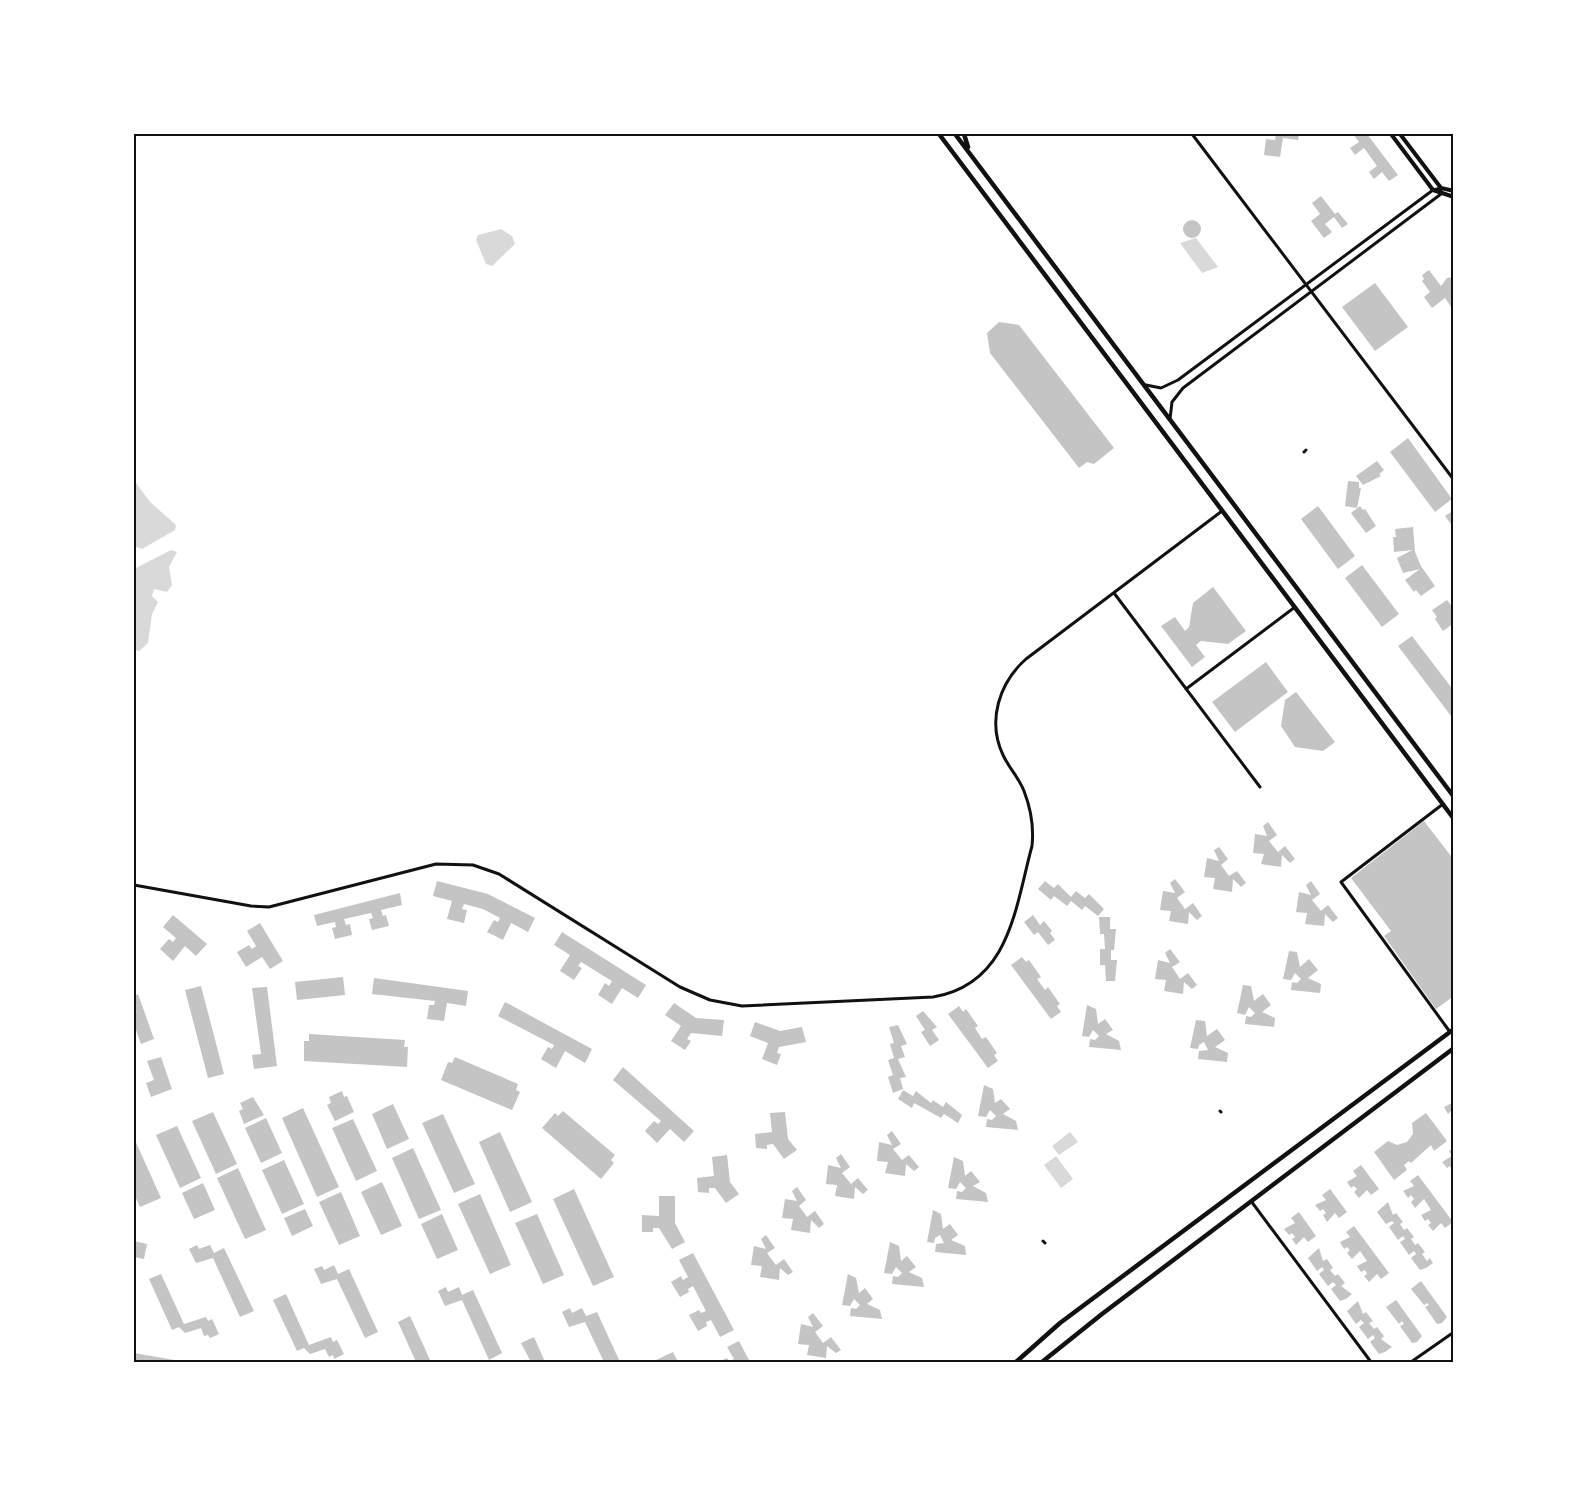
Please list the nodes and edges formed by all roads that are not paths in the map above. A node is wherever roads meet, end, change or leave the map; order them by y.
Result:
1 (939, 134) edge
2 (955, 134) edge
3 (964, 134) edge
4 (1192, 134) edge
5 (1390, 134) edge
6 (1400, 134) edge
7 (971, 155) junction
8 (1441, 188) junction
9 (1433, 190) junction
10 (1454, 190) edge
11 (1441, 194) junction
12 (1454, 197) edge
13 (1306, 284) junction
14 (1311, 291) junction
15 (1143, 384) junction
16 (1171, 420) junction
17 (1454, 480) edge
18 (1222, 511) junction
19 (1114, 593) junction
20 (1295, 607) junction
21 (1186, 689) junction
22 (1260, 787) dead end
23 (1454, 797) edge
24 (1443, 804) junction
25 (1454, 819) edge
26 (134, 885) edge
27 (1452, 1031) edge
28 (1454, 1048) edge
29 (1251, 1201) junction
30 (1454, 1332) edge
31 (1016, 1362) edge
32 (1042, 1362) edge
33 (1371, 1362) edge
34 (1412, 1362) edge

1 - 18 main road
2 - 7 main road
3 - 7 main road
4 - 13 street
5 - 9 street
6 - 8 street
7 - 15 main road
8 - 9 street
8 - 10 street
8 - 11 street
9 - 11 street
9 - 13 street
11 - 12 street
11 - 14 street
13 - 14 street
13 - 15 street
14 - 16 street
14 - 17 street
15 - 16 main road
16 - 23 main road
18 - 19 street
18 - 20 main road
19 - 21 street
19 - 26 street
20 - 21 street
20 - 24 main road
21 - 22 street
24 - 25 main road
24 - 27 street
27 - 31 main road
28 - 29 main road
29 - 32 main road
29 - 33 street
30 - 34 street

